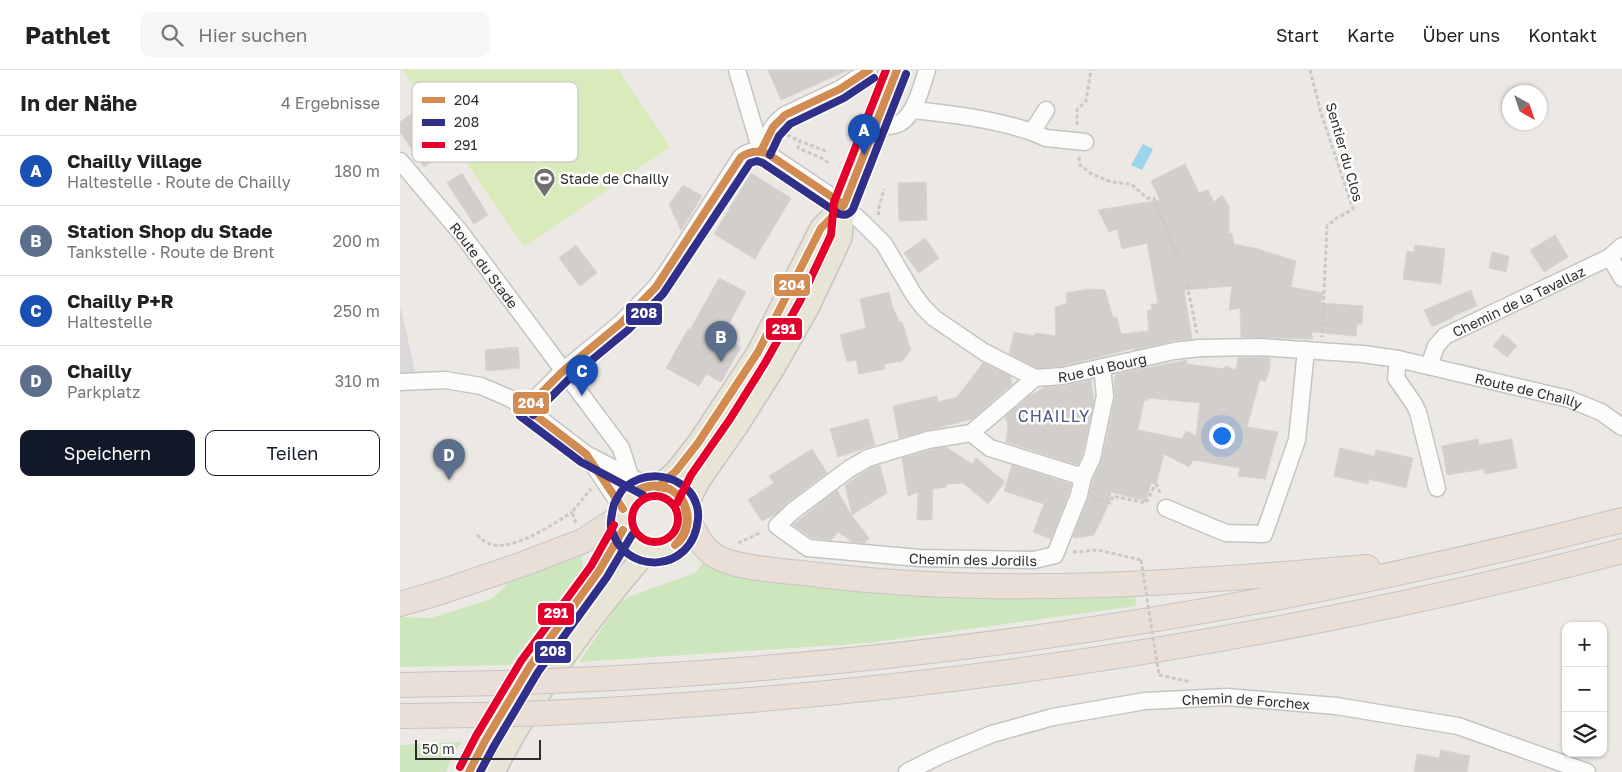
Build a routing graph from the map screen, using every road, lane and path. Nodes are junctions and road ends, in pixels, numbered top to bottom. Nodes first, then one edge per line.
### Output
1 (737, 70) edge
2 (897, 70) edge
3 (927, 70) edge
4 (1310, 70) edge
5 (861, 72) edge
6 (912, 110) junction
7 (1046, 110) dead end
8 (876, 126) junction
9 (1032, 132) junction
10 (786, 135) dead end
11 (800, 141) junction
12 (1085, 142) dead end
13 (761, 151) junction
14 (828, 152) dead end
15 (400, 161) edge
16 (828, 163) dead end
17 (884, 189) dead end
18 (1147, 198) dead end
19 (844, 205) junction
20 (880, 216) dead end
21 (1616, 252) edge
22 (1179, 260) dead end
23 (1622, 278) edge
24 (1186, 285) dead end
25 (1200, 348) junction
26 (1314, 350) junction
27 (1398, 359) junction
28 (1430, 366) junction
29 (1102, 367) junction
30 (563, 371) junction
31 (1035, 378) junction
32 (400, 382) edge
33 (526, 408) junction
34 (1622, 427) edge
35 (971, 433) junction
36 (586, 454) junction
37 (1083, 478) junction
38 (646, 483) junction
39 (1437, 488) dead end
40 (1078, 495) junction
41 (1166, 508) joint
42 (572, 512) dead end
43 (688, 514) junction
44 (622, 518) junction
45 (1622, 520) edge
46 (777, 526) junction
47 (477, 535) dead end
48 (736, 544) dead end
49 (1622, 551) edge
50 (647, 552) junction
51 (1055, 554) junction
52 (1474, 557) junction
53 (400, 604) edge
54 (1199, 683) dead end
55 (400, 685) edge
56 (400, 716) edge
57 (486, 716) junction
58 (400, 727) edge
59 (469, 772) edge
60 (494, 772) edge
61 (907, 772) edge
62 (1587, 772) edge

1 - 13 street
2 - 8 main road
3 - 6 street
4 - 26 path, Sentier du Clos
5 - 13 street
6 - 8 street
6 - 9 street
7 - 9 street
8 - 19 main road
9 - 12 street
10 - 11 path
11 - 14 path
11 - 16 path
13 - 19 street
13 - 30 street
15 - 30 street, Route du Stade
17 - 20 path
18 - 22 path
19 - 31 street
19 - 38 main road
19 - 43 main road
21 - 23 street
21 - 28 street, Chemin de la Tavallaz
24 - 25 path
25 - 26 street, Rue du Bourg
25 - 29 street, Rue du Bourg
26 - 27 street, Rue du Bourg
26 - 41 street
27 - 28 street, Rue du Bourg
27 - 39 street
28 - 34 street, Route de Chailly
29 - 31 street, Rue du Bourg
29 - 37 street, Chemin des Jordils
30 - 33 street
30 - 38 street, Route du Stade
31 - 35 street
32 - 33 street
33 - 36 street
35 - 37 street
35 - 46 street
36 - 38 street
36 - 44 street
37 - 40 street, Chemin des Jordils
38 - 43 main road
38 - 44 main road
40 - 41 path
40 - 51 street, Chemin des Jordils
42 - 47 path
43 - 50 main road
43 - 52 highway
44 - 50 main road
44 - 53 highway
44 - 59 main road
45 - 52 highway
46 - 48 path
46 - 51 street, Chemin des Jordils
49 - 57 highway, bridge
50 - 60 main road
51 - 54 path, bridge
52 - 55 highway, bridge
56 - 57 highway
57 - 58 highway
61 - 62 street, Chemin de Forchex

